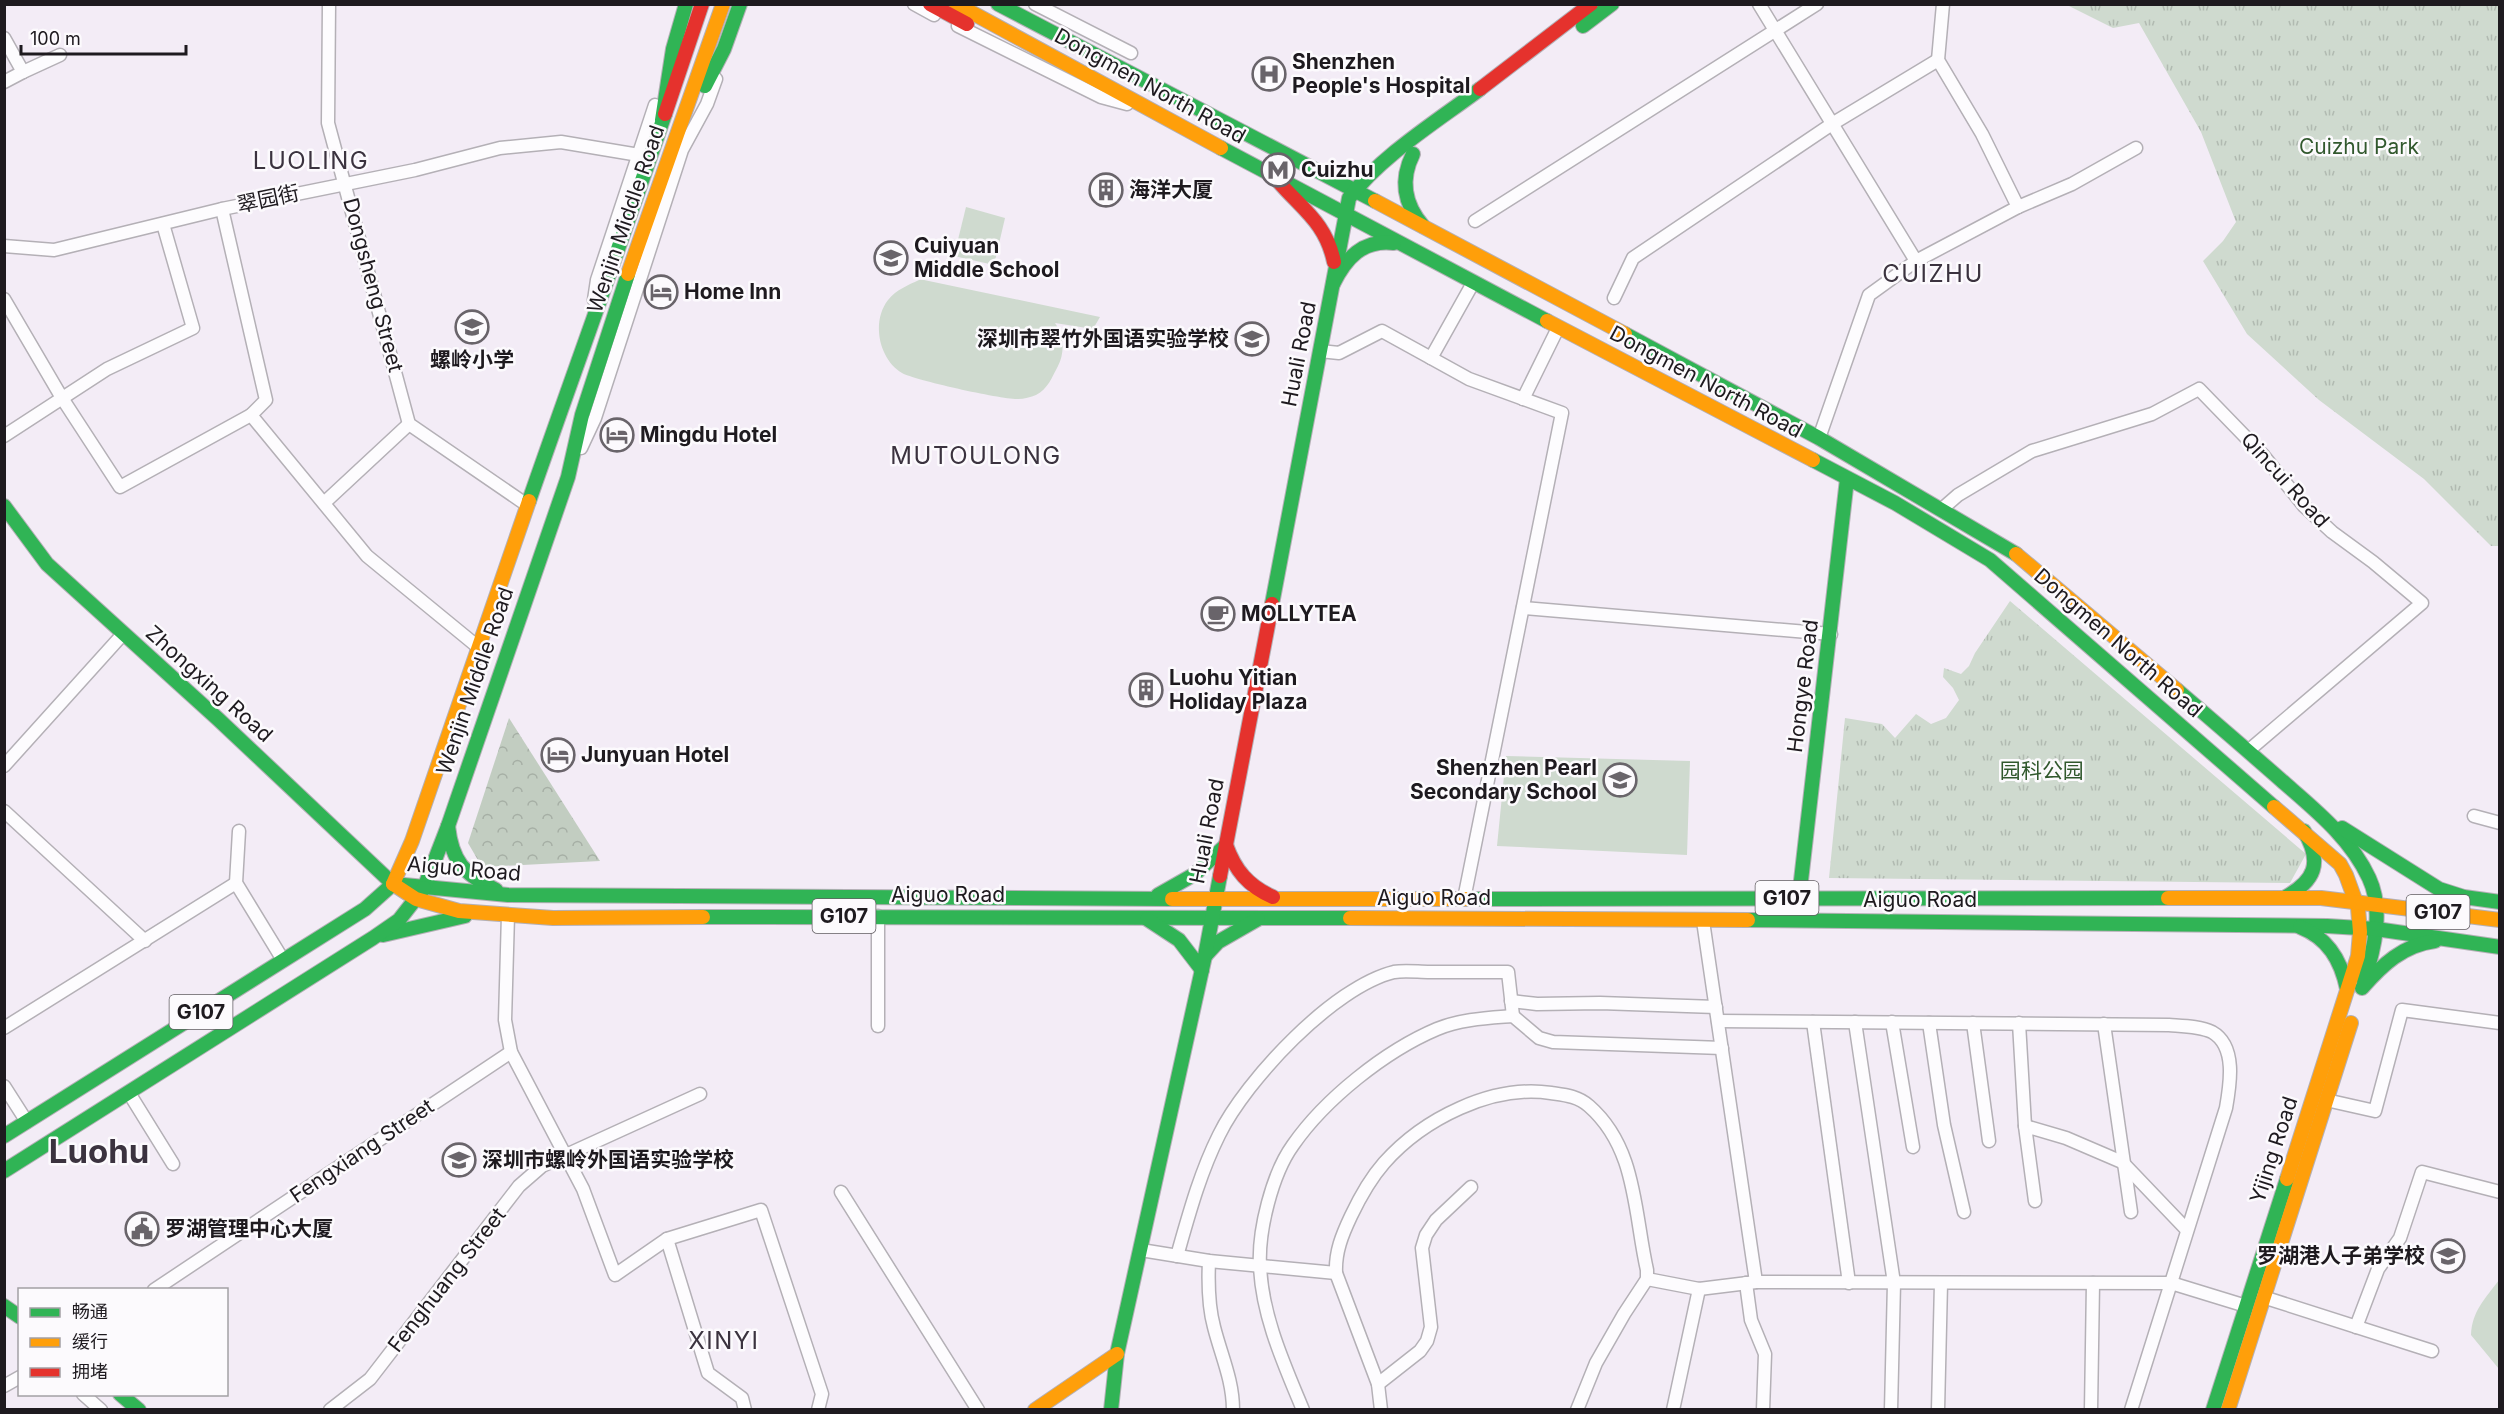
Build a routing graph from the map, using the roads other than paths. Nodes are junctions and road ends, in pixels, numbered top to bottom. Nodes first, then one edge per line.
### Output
1 (329, 4) edge
2 (679, 4) edge
3 (686, 4) edge
4 (702, 4) edge
5 (723, 4) edge
6 (742, 4) edge
7 (914, 4) edge
8 (930, 4) edge
9 (956, 4) edge
10 (998, 4) edge
11 (1035, 4) edge
12 (1591, 4) edge
13 (1612, 4) edge
14 (1759, 4) edge
15 (1817, 4) edge
16 (1943, 4) edge
17 (1776, 32) junction
18 (1013, 35) junction
19 (4, 38) edge
20 (1131, 53) dead end
21 (60, 55) dead end
22 (1938, 60) junction
23 (23, 72) junction
24 (4, 82) edge
25 (1149, 109) junction
26 (662, 120) junction
27 (681, 124) junction
28 (1832, 124) junction
29 (2136, 148) dead end
30 (1413, 154) junction
31 (639, 155) junction
32 (1276, 179) junction
33 (345, 183) junction
34 (1357, 192) junction
35 (2018, 207) junction
36 (222, 209) junction
37 (1346, 216) junction
38 (1475, 221) dead end
39 (163, 224) junction
40 (1425, 228) junction
41 (1398, 244) junction
42 (4, 246) edge
43 (1916, 261) junction
44 (1334, 278) junction
45 (1473, 283) junction
46 (1614, 298) dead end
47 (4, 299) edge
48 (589, 327) junction
49 (1558, 328) junction
50 (1320, 351) junction
51 (1431, 358) junction
52 (62, 398) junction
53 (1524, 399) junction
54 (251, 415) junction
55 (409, 424) junction
56 (4, 436) edge
57 (1819, 438) junction
58 (568, 477) junction
59 (1847, 479) junction
60 (324, 503) junction
61 (527, 505) junction
62 (4, 506) edge
63 (1942, 509) junction
64 (1523, 608) junction
65 (123, 634) junction
66 (1831, 634) junction
67 (477, 647) junction
68 (2248, 750) junction
69 (4, 766) edge
70 (4, 811) edge
71 (2322, 816) junction
72 (2474, 816) dead end
73 (2499, 823) edge
74 (448, 826) junction
75 (239, 831) dead end
76 (2304, 831) junction
77 (1226, 845) junction
78 (236, 883) junction
79 (393, 884) junction
80 (420, 893) junction
81 (508, 896) junction
82 (1151, 898) junction
83 (1216, 898) junction
84 (1276, 898) junction
85 (1464, 898) junction
86 (1799, 898) junction
87 (2284, 898) junction
88 (2357, 902) junction
89 (2499, 902) edge
90 (2376, 904) junction
91 (476, 913) junction
92 (507, 915) junction
93 (878, 916) junction
94 (1143, 918) junction
95 (1213, 918) junction
96 (1260, 918) junction
97 (2499, 920) edge
98 (1703, 921) junction
99 (2293, 925) junction
100 (2360, 928) junction
101 (2376, 929) junction
102 (373, 938) junction
103 (2445, 940) junction
104 (145, 941) junction
105 (2499, 947) edge
106 (1205, 956) junction
107 (284, 960) junction
108 (1202, 970) junction
109 (2362, 988) junction
110 (2347, 989) junction
111 (1511, 1001) junction
112 (1716, 1007) junction
113 (1513, 1016) junction
114 (1718, 1021) junction
115 (1813, 1022) junction
116 (1855, 1022) junction
117 (1892, 1022) junction
118 (1929, 1023) junction
119 (1973, 1023) junction
120 (2019, 1023) junction
121 (2499, 1023) edge
122 (2104, 1024) junction
123 (878, 1026) dead end
124 (4, 1028) edge
125 (1722, 1048) junction
126 (511, 1052) junction
127 (4, 1086) edge
128 (129, 1093) junction
129 (700, 1094) dead end
130 (2326, 1100) junction
131 (27, 1122) junction
132 (2025, 1126) junction
133 (4, 1136) edge
134 (1989, 1141) dead end
135 (1913, 1147) dead end
136 (566, 1155) junction
137 (2122, 1162) junction
138 (173, 1164) dead end
139 (4, 1171) edge
140 (1471, 1187) dead end
141 (841, 1192) dead end
142 (2499, 1192) edge
143 (2035, 1201) dead end
144 (1964, 1212) dead end
145 (2131, 1212) dead end
146 (2187, 1230) junction
147 (667, 1239) junction
148 (1141, 1250) junction
149 (1177, 1256) junction
150 (1209, 1261) junction
151 (1260, 1266) junction
152 (1336, 1273) junction
153 (1647, 1279) junction
154 (1849, 1282) junction
155 (1751, 1283) junction
156 (1894, 1283) junction
157 (1941, 1283) junction
158 (2093, 1283) junction
159 (2170, 1283) junction
160 (157, 1288) edge
161 (1699, 1289) junction
162 (2263, 1297) junction
163 (4, 1306) edge
164 (2246, 1306) junction
165 (18, 1316) edge
166 (2356, 1327) junction
167 (2432, 1351) dead end
168 (1117, 1354) junction
169 (18, 1378) edge
170 (1378, 1384) junction
171 (4, 1386) edge
172 (84, 1396) edge
173 (121, 1396) edge
174 (101, 1410) edge
175 (139, 1410) edge
176 (330, 1410) edge
177 (745, 1410) edge
178 (818, 1410) edge
179 (978, 1410) edge
180 (1035, 1410) edge
181 (1111, 1410) edge
182 (1233, 1410) edge
183 (1303, 1410) edge
184 (1381, 1410) edge
185 (1577, 1410) edge
186 (1673, 1410) edge
187 (1763, 1410) edge
188 (1891, 1410) edge
189 (1938, 1410) edge
190 (2091, 1410) edge
191 (2131, 1410) edge
192 (2213, 1410) edge
193 (2228, 1410) edge

1 - 33 street, Dongsheng Street
2 - 31 street
3 - 26 main road
4 - 26 main road, Wenjin Middle Road
5 - 27 main road, Wenjin Middle Road
6 - 27 main road
6 - 58 street
7 - 25 street
8 - 18 main road
9 - 18 main road, Dongmen North Road
10 - 34 main road, Dongmen North Road
11 - 20 street
12 - 34 main road
13 - 30 main road
14 - 17 street
15 - 17 street
16 - 22 street
17 - 28 street
17 - 38 street
18 - 25 main road, Dongmen North Road
19 - 23 street
21 - 23 street
22 - 28 street
22 - 35 street
23 - 24 street
25 - 32 main road, Dongmen North Road
26 - 48 main road, Wenjin Middle Road
27 - 58 main road, Wenjin Middle Road
28 - 43 street
28 - 46 street
29 - 35 street
30 - 34 main road
30 - 40 main road
31 - 33 street, 翠园街
31 - 48 street
32 - 37 main road, Dongmen North Road
32 - 44 main road
33 - 36 street, 翠园街
33 - 55 street, Dongsheng Street
34 - 37 main road, Huali Road
34 - 40 main road, Dongmen North Road
35 - 43 street
36 - 39 street, 翠园街
36 - 54 street
37 - 41 main road, Dongmen North Road
37 - 44 main road, Huali Road
39 - 42 street, 翠园街
39 - 52 street
40 - 57 main road, Dongmen North Road
41 - 44 main road
41 - 45 main road, Dongmen North Road
43 - 57 street
44 - 50 main road, Huali Road
45 - 49 main road, Dongmen North Road
45 - 51 street
47 - 52 street
48 - 61 main road, Wenjin Middle Road
49 - 53 street
49 - 59 main road, Dongmen North Road
50 - 51 street
50 - 77 main road, Huali Road
51 - 53 street
52 - 54 street
52 - 56 street
53 - 64 street
54 - 60 street
55 - 60 street
55 - 61 street
57 - 63 main road, Dongmen North Road
58 - 74 main road, Wenjin Middle Road
59 - 66 main road, Hongye Road
59 - 76 main road, Dongmen North Road
60 - 67 street
61 - 67 main road, Wenjin Middle Road
62 - 65 main road, Zhongxing Road
63 - 68 main road, Dongmen North Road
63 - 68 street, Qincui Road
64 - 66 street
64 - 85 street
65 - 69 street
65 - 79 main road, Zhongxing Road
66 - 86 main road, Hongye Road
67 - 79 main road, Wenjin Middle Road
68 - 71 main road, Dongmen North Road
70 - 104 street
71 - 89 main road
71 - 90 main road, Dongmen North Road
72 - 73 street
74 - 80 main road, Wenjin Middle Road
74 - 81 main road
75 - 78 street
76 - 87 main road
76 - 88 main road, Dongmen North Road
77 - 82 main road
77 - 83 main road, Huali Road
77 - 84 main road
78 - 104 street
78 - 107 street
79 - 80 main road, Aiguo Road / G107
79 - 107 main road, Wenjin Middle Road / G107
80 - 81 main road, Aiguo Road / G107
80 - 91 main road, Aiguo Road / G107
80 - 102 main road, Wenjin Middle Road / G107
81 - 82 main road, Aiguo Road / G107
82 - 83 main road, Aiguo Road / G107
83 - 84 main road, Aiguo Road / G107
83 - 95 main road, Huali Road
84 - 85 main road, Aiguo Road / G107
85 - 86 main road, Aiguo Road / G107
86 - 87 main road, Aiguo Road / G107
87 - 88 main road, Aiguo Road / G107
88 - 90 main road, Aiguo Road / G107
88 - 100 main road, Yijing Road
90 - 97 main road, Aiguo Road / G107
90 - 101 main road, Yijing Road
91 - 92 main road, Aiguo Road / G107
91 - 102 main road
92 - 93 main road, Aiguo Road / G107
92 - 126 street
93 - 94 main road, Aiguo Road / G107
93 - 123 street
94 - 95 main road, Aiguo Road / G107
94 - 108 main road
95 - 96 main road, Aiguo Road / G107
95 - 106 main road, Huali Road
96 - 98 main road, Aiguo Road / G107
96 - 106 main road
98 - 99 main road, Aiguo Road / G107
98 - 112 street
99 - 100 main road, Aiguo Road / G107
99 - 110 main road
100 - 101 main road, Aiguo Road / G107
100 - 110 main road, Yijing Road
101 - 103 main road, Aiguo Road / G107
101 - 109 main road, Yijing Road
102 - 128 main road, Wenjin Middle Road / G107
103 - 105 main road, Aiguo Road / G107
103 - 109 main road
104 - 124 street
106 - 108 main road, Huali Road
107 - 131 main road, Wenjin Middle Road / G107
108 - 148 main road, Huali Road
109 - 130 main road, Yijing Road
110 - 164 main road, Yijing Road
111 - 112 street
111 - 113 street
111 - 149 street
112 - 114 street
113 - 125 street
113 - 151 street
114 - 115 street
114 - 125 street
115 - 116 street
115 - 154 street
116 - 117 street
116 - 156 street
117 - 118 street
117 - 135 street
118 - 119 street
118 - 144 street
119 - 120 street
119 - 134 street
120 - 122 street
120 - 132 street
121 - 130 street
122 - 137 street
122 - 146 street
125 - 155 street
126 - 136 street
126 - 160 street, Fengxiang Street
127 - 131 street
128 - 138 street
128 - 139 main road, Wenjin Middle Road / G107
129 - 136 street, Fenghuang Street
130 - 162 main road, Yijing Road
131 - 133 main road, Wenjin Middle Road / G107
132 - 137 street
132 - 143 street
136 - 147 street
136 - 176 street, Fenghuang Street
137 - 145 street
137 - 146 street
140 - 170 street
141 - 179 street
142 - 166 street
146 - 159 street
147 - 177 street
147 - 178 street
148 - 149 street
148 - 168 main road, Huali Road
149 - 150 street
150 - 151 street
150 - 182 street
151 - 152 street
151 - 183 street
152 - 153 street
152 - 170 street
153 - 161 street
153 - 185 street
154 - 155 street
154 - 156 street
155 - 161 street
155 - 187 street
156 - 157 street
156 - 188 street
157 - 158 street
157 - 189 street
158 - 159 street
158 - 190 street
159 - 164 street
159 - 191 street
161 - 186 street
162 - 166 street
162 - 193 main road, Yijing Road
163 - 165 main road
164 - 192 main road, Yijing Road
166 - 167 street
168 - 180 main road
168 - 181 main road, Huali Road
169 - 171 street
170 - 184 street
172 - 174 street
173 - 175 main road

